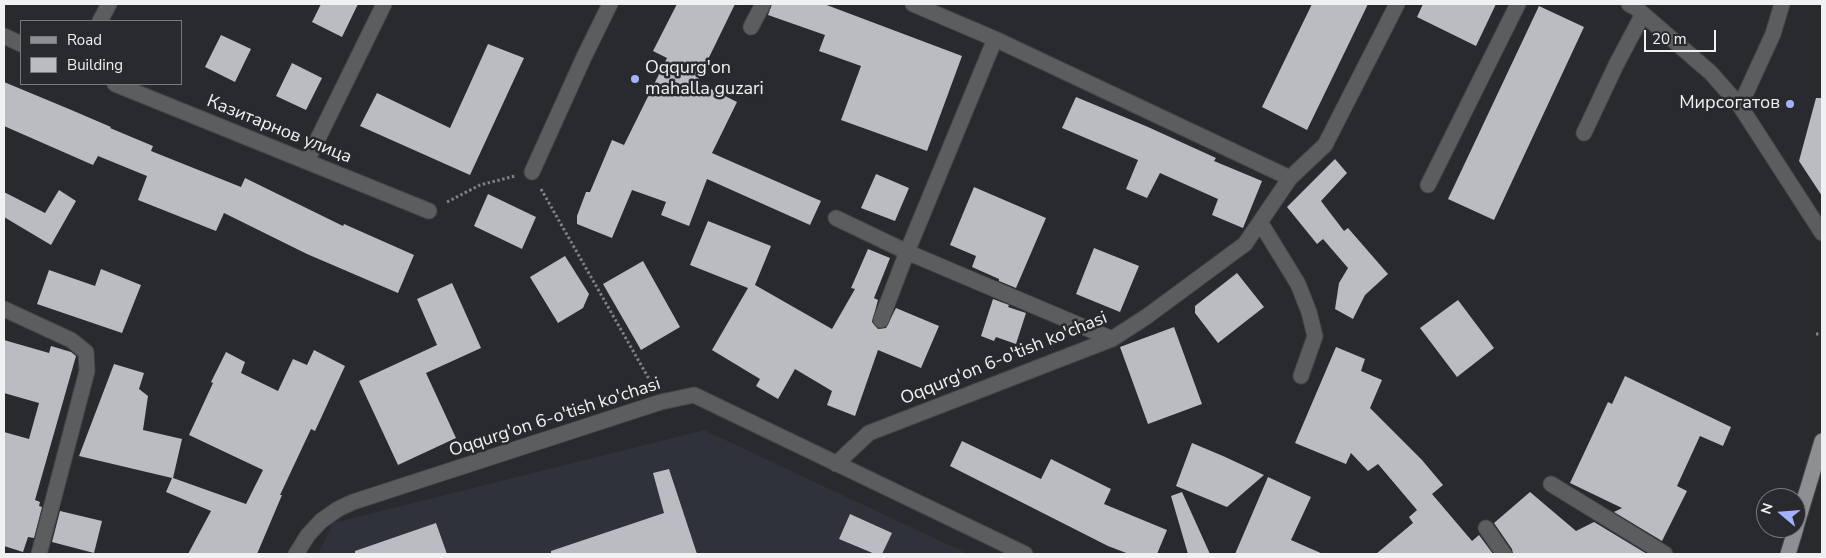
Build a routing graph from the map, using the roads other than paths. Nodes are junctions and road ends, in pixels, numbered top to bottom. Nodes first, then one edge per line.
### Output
1 (109, 4) edge
2 (384, 4) edge
3 (610, 4) edge
4 (763, 4) edge
5 (913, 4) edge
6 (1397, 4) edge
7 (1518, 4) edge
8 (1629, 4) edge
9 (1782, 4) edge
10 (1643, 14) junction
11 (101, 20) edge
12 (751, 27) dead end
13 (4, 36) edge
14 (996, 39) junction
15 (20, 44) edge
16 (117, 85) edge
17 (1740, 106) junction
18 (1584, 133) dead end
19 (307, 161) junction
20 (532, 172) road end
21 (1290, 178) junction
22 (1428, 185) dead end
23 (429, 211) road end
24 (836, 218) dead end
25 (1260, 222) junction
26 (1822, 233) edge
27 (907, 252) junction
28 (4, 309) edge
29 (881, 320) dead end
30 (1112, 339) junction
31 (1301, 376) dead end
32 (1822, 441) edge
33 (836, 464) junction
34 (1551, 484) dead end
35 (1806, 495) edge
36 (1486, 528) dead end
37 (1793, 538) edge
38 (39, 554) edge
39 (296, 554) edge
40 (1025, 554) edge
41 (1504, 554) edge
42 (1665, 554) edge
43 (1788, 554) edge

1 - 11 street
2 - 19 street
3 - 20 street
4 - 12 street
5 - 14 street
6 - 21 street, Oqqurg'on 6-o'tish ko'chasi
7 - 22 street
8 - 10 street
9 - 17 street
10 - 17 street
10 - 18 street
13 - 15 street
14 - 21 street
14 - 27 street
16 - 19 street, Казитарнов улица
17 - 26 street
19 - 23 street, Казитарнов улица
21 - 25 street, Oqqurg'on 6-o'tish ko'chasi
24 - 27 street
25 - 30 street, Oqqurg'on 6-o'tish ko'chasi
25 - 31 street
27 - 29 street
27 - 30 street
28 - 38 street
30 - 33 street, Oqqurg'on 6-o'tish ko'chasi
32 - 35 main road
33 - 39 street, Oqqurg'on 6-o'tish ko'chasi
33 - 40 street, Oqqurg'on 6-o'tish ko'chasi
34 - 42 street
36 - 41 street
37 - 43 main road

